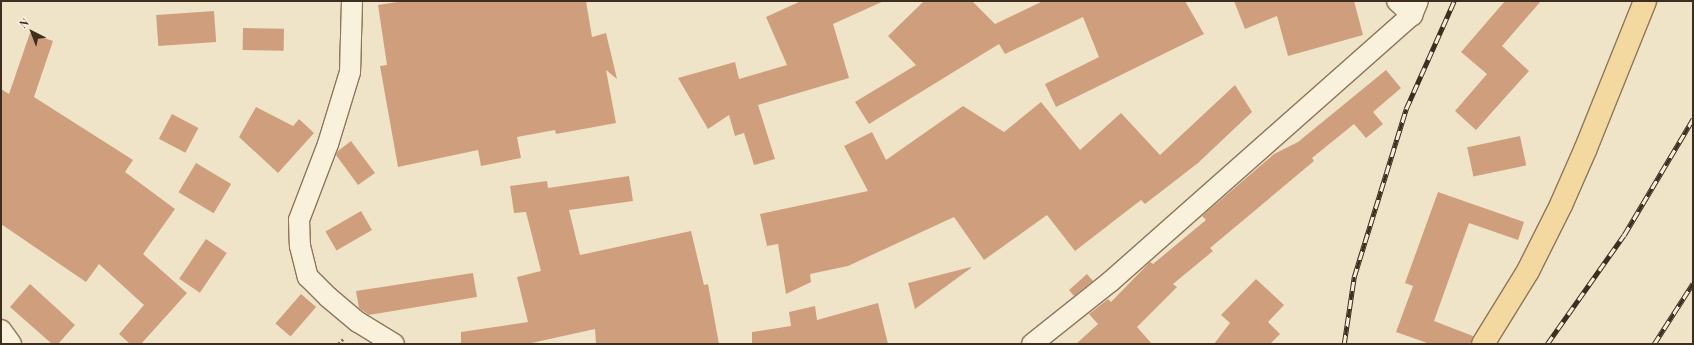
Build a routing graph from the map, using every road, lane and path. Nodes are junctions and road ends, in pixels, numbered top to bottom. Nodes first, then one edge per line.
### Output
1 (352, 1) edge
2 (1397, 1) edge
3 (1645, 1) edge
4 (1415, 8) edge
5 (1, 330) edge
6 (11, 344) edge
7 (394, 344) edge
8 (1032, 344) edge
9 (1483, 344) edge

1 - 7 street
2 - 4 street
3 - 9 main road
4 - 8 street
5 - 6 street

